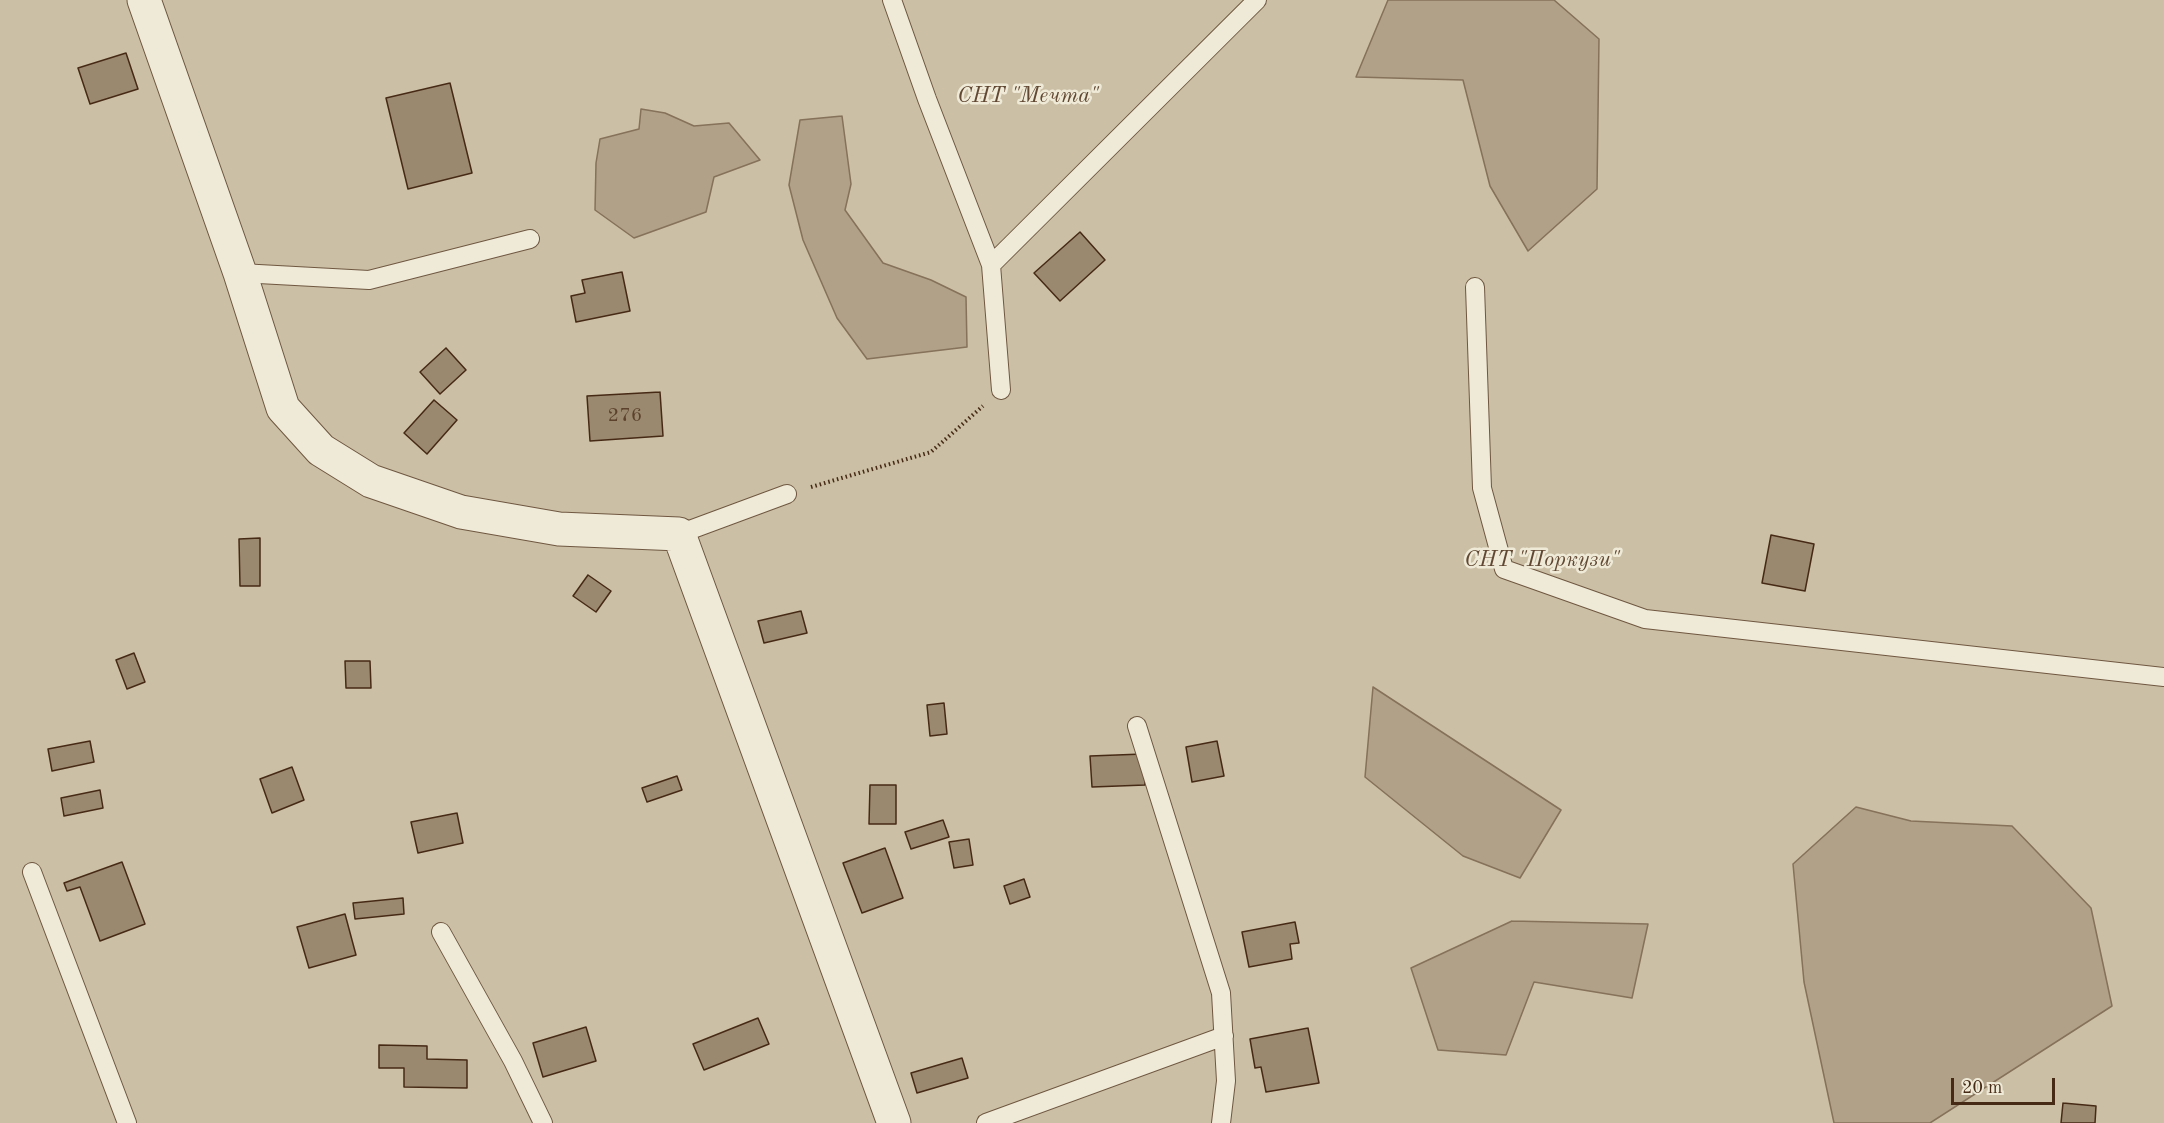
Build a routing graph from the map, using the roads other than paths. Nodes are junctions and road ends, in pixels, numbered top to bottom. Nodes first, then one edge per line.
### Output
1 (144, 0) edge
2 (892, 0) edge
3 (1257, 0) edge
4 (530, 239) dead end
5 (991, 265) junction
6 (240, 273) junction
7 (1475, 287) dead end
8 (1001, 390) road end
9 (787, 494) road end
10 (679, 534) junction
11 (2164, 677) edge
12 (1137, 726) dead end
13 (32, 873) dead end
14 (441, 932) dead end
15 (1224, 1036) junction
16 (127, 1123) edge
17 (543, 1123) edge
18 (894, 1123) edge
19 (986, 1123) edge
20 (1221, 1123) edge

1 - 6 street
2 - 5 lane
3 - 5 lane
4 - 6 lane
5 - 8 lane
6 - 10 street
7 - 11 lane
9 - 10 lane
10 - 18 street
12 - 15 lane
13 - 16 lane
14 - 17 lane
15 - 19 lane
15 - 20 lane

